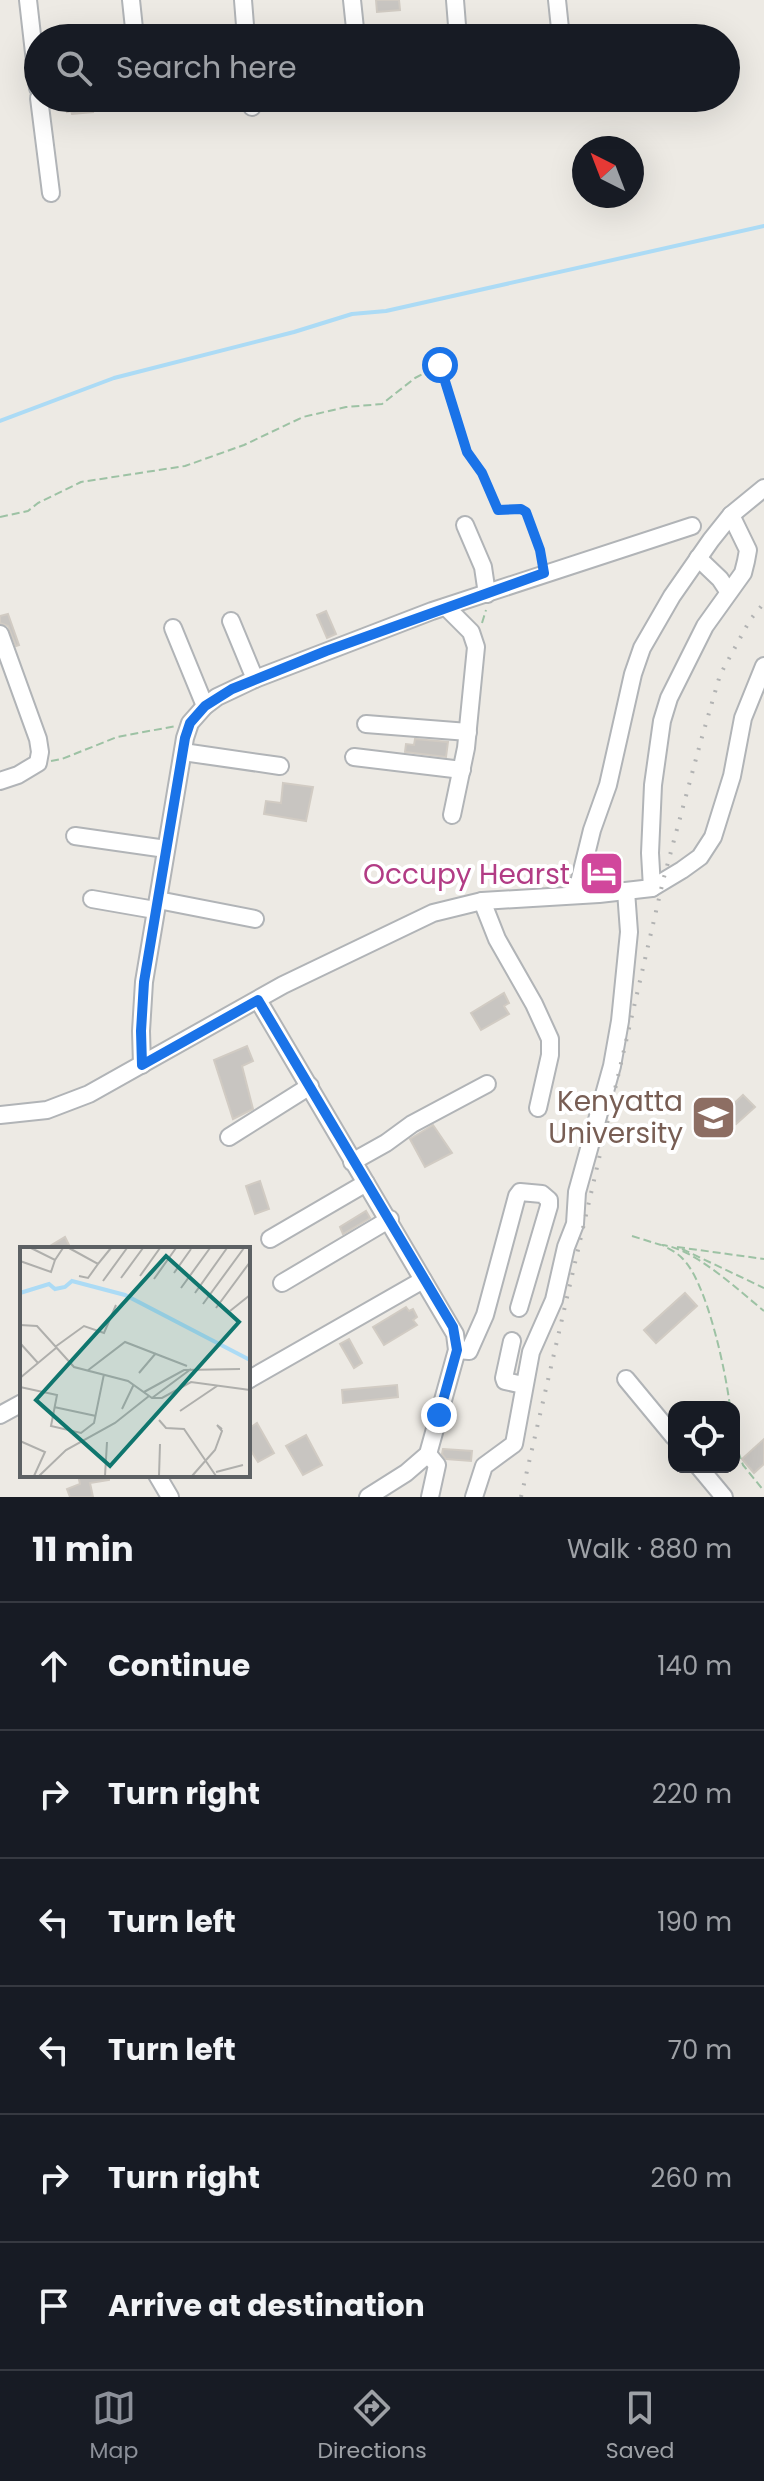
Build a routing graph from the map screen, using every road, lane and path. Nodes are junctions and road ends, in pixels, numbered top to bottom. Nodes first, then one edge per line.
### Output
1 (28, 0) edge
2 (131, 0) edge
3 (243, 0) edge
4 (352, 0) edge
5 (455, 0) edge
6 (557, 0) edge
7 (31, 24) edge
8 (134, 24) edge
9 (245, 24) edge
10 (355, 24) edge
11 (457, 24) edge
12 (560, 24) edge
13 (41, 112) edge
14 (51, 193) dead end
15 (764, 488) edge
16 (731, 515) junction
17 (0, 517) edge
18 (465, 525) dead end
19 (692, 526) dead end
20 (698, 558) junction
21 (544, 573) junction
22 (728, 591) junction
23 (487, 594) junction
24 (446, 607) junction
25 (231, 621) dead end
26 (173, 628) dead end
27 (0, 634) edge
28 (476, 639) junction
29 (764, 666) edge
30 (255, 679) junction
31 (205, 706) junction
32 (190, 723) junction
33 (366, 724) dead end
34 (468, 732) junction
35 (183, 752) junction
36 (354, 757) dead end
37 (38, 763) junction
38 (280, 766) dead end
39 (462, 770) junction
40 (0, 781) edge
41 (452, 815) dead end
42 (75, 836) dead end
43 (166, 849) junction
44 (652, 888) junction
45 (626, 891) junction
46 (576, 895) junction
47 (92, 899) dead end
48 (482, 901) junction
49 (156, 905) junction
50 (255, 919) dead end
51 (258, 1000) junction
52 (142, 1065) junction
53 (487, 1084) dead end
54 (310, 1086) junction
55 (538, 1108) dead end
56 (0, 1115) edge
57 (229, 1137) dead end
58 (352, 1162) junction
59 (366, 1183) junction
60 (390, 1219) junction
61 (632, 1236) dead end
62 (270, 1239) dead end
63 (662, 1245) junction
64 (675, 1246) junction
65 (764, 1259) edge
66 (423, 1280) junction
67 (282, 1283) dead end
68 (764, 1288) edge
69 (519, 1308) dead end
70 (764, 1311) edge
71 (512, 1341) dead end
72 (457, 1350) junction
73 (250, 1379) edge
74 (626, 1379) dead end
75 (523, 1385) junction
76 (729, 1401) edge
77 (20, 1404) edge
78 (0, 1415) edge
79 (668, 1430) edge
80 (428, 1454) junction
81 (740, 1457) edge
82 (704, 1473) edge
83 (158, 1477) edge
84 (764, 1491) edge
85 (170, 1497) edge
86 (368, 1497) edge
87 (430, 1497) edge
88 (474, 1497) edge
89 (724, 1497) edge

1 - 7 street
2 - 8 street
3 - 9 street
4 - 10 street
5 - 11 street
6 - 12 street
13 - 14 street
15 - 16 street
16 - 20 street
16 - 22 street
17 - 21 path
18 - 23 street
19 - 21 street
20 - 22 street
20 - 46 street
21 - 23 street
22 - 44 street
23 - 24 street
23 - 28 path
24 - 28 street
24 - 30 street
25 - 30 street
26 - 31 street
27 - 37 street
28 - 34 street
29 - 44 street
30 - 31 street
31 - 32 street
32 - 35 street
32 - 37 path
33 - 34 street
34 - 39 street
35 - 38 street
35 - 43 street
36 - 39 street
37 - 40 street
39 - 41 street
42 - 43 street
43 - 49 street
44 - 45 street
45 - 46 street
45 - 75 street
46 - 48 street
47 - 49 street
48 - 51 street
48 - 55 street
49 - 50 street
49 - 52 street
51 - 52 street
51 - 54 street
52 - 56 street
53 - 58 street
54 - 57 street
54 - 58 street
58 - 59 street
59 - 60 street
59 - 62 street
60 - 66 street
60 - 67 street
61 - 63 path
63 - 64 path
63 - 76 path
64 - 65 path
64 - 68 path
64 - 70 path
66 - 72 street
66 - 73 street
69 - 72 street
71 - 75 street
72 - 80 street
74 - 79 street
75 - 88 street
77 - 78 street
80 - 86 street
80 - 87 street
81 - 84 path
82 - 89 street
83 - 85 street

